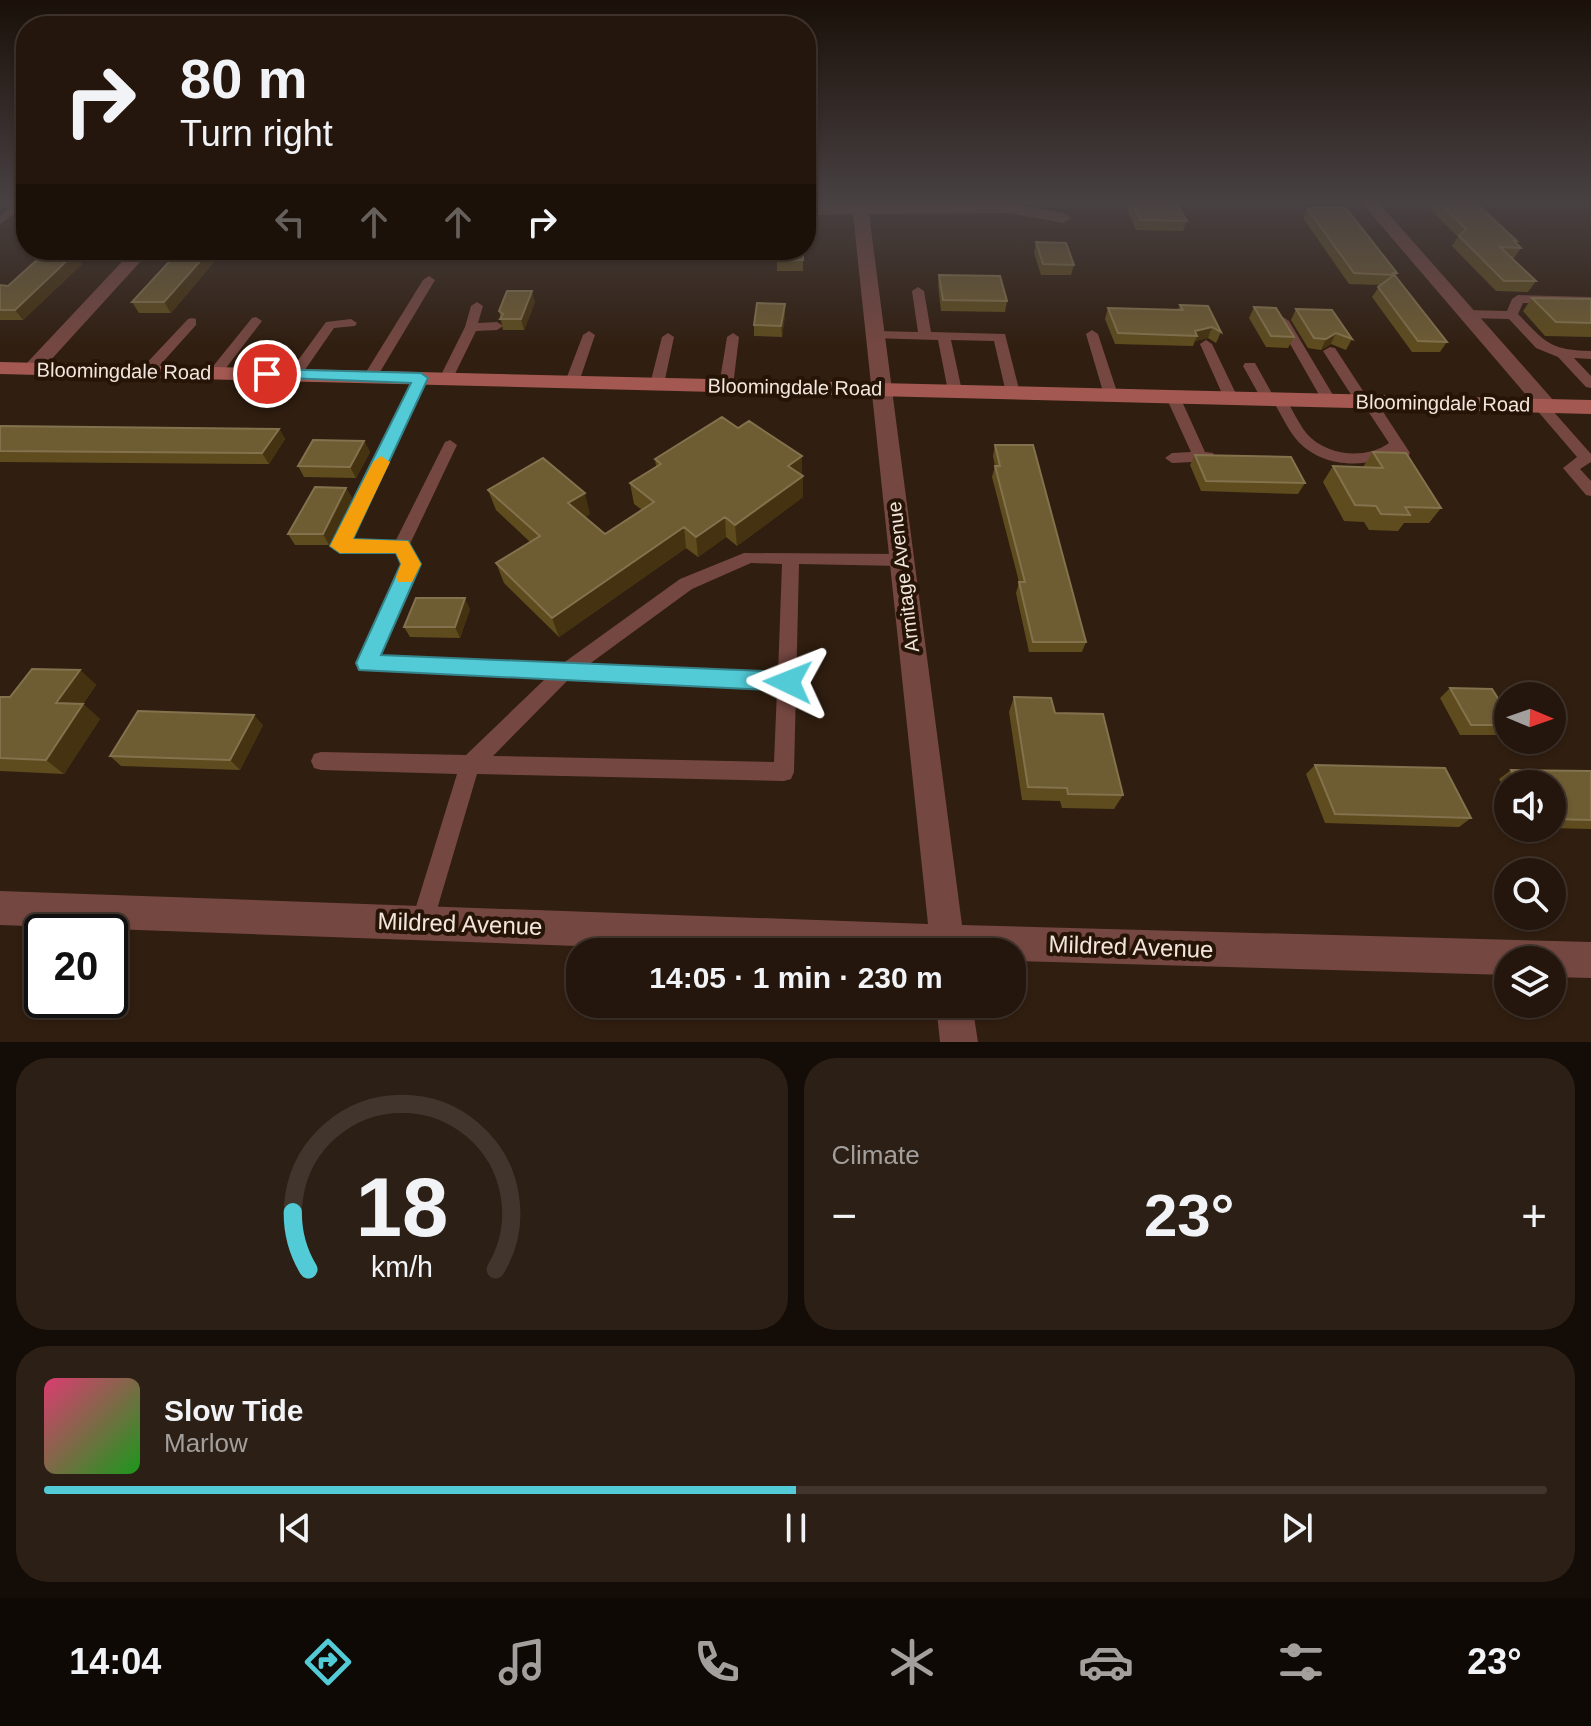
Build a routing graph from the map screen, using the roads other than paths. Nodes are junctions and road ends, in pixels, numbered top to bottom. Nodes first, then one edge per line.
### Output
1 (866, 251) edge
2 (1412, 251) edge
3 (133, 260) edge
4 (429, 280) dead end
5 (918, 291) dead end
6 (1591, 301) edge
7 (477, 306) dead end
8 (1467, 314) junction
9 (1512, 315) junction
10 (1280, 317) edge
11 (256, 321) dead end
12 (192, 322) dead end
13 (351, 323) dead end
14 (497, 326) edge
15 (471, 327) junction
16 (1092, 334) dead end
17 (589, 335) dead end
18 (877, 335) junction
19 (925, 336) junction
20 (944, 336) junction
21 (668, 337) dead end
22 (733, 337) dead end
23 (1206, 344) edge
24 (1330, 351) edge
25 (1563, 354) junction
26 (1591, 355) edge
27 (1250, 366) dead end
28 (0, 368) edge
29 (32, 369) junction
30 (147, 371) junction
31 (215, 373) junction
32 (295, 374) junction
33 (370, 377) junction
34 (421, 378) junction
35 (446, 379) junction
36 (572, 382) junction
37 (657, 384) junction
38 (1591, 384) edge
39 (726, 386) junction
40 (883, 390) junction
41 (955, 391) junction
42 (1013, 393) junction
43 (1111, 395) junction
44 (1173, 397) junction
45 (1231, 398) junction
46 (1273, 399) junction
47 (1329, 400) junction
48 (1365, 401) junction
49 (1544, 406) junction
50 (1591, 407) edge
51 (1397, 444) junction
52 (450, 445) dead end
53 (1222, 456) edge
54 (1200, 457) junction
55 (1172, 458) dead end
56 (1413, 470) edge
57 (1591, 491) edge
58 (401, 546) junction
59 (791, 558) junction
60 (901, 560) junction
61 (562, 674) junction
62 (788, 682) junction
63 (321, 761) dead end
64 (470, 765) junction
65 (0, 908) edge
66 (422, 923) junction
67 (750, 938) edge
68 (946, 938) edge
69 (1026, 949) edge
70 (1591, 960) edge
71 (956, 1018) edge
72 (959, 1042) edge

1 - 18 street, Armitage Avenue
2 - 8 street
3 - 29 street
4 - 33 lane
5 - 19 lane
6 - 9 lane
7 - 15 lane
8 - 9 lane
8 - 49 street
9 - 25 lane
10 - 47 lane
11 - 31 lane
12 - 30 lane
13 - 32 lane
14 - 15 lane
15 - 35 lane
16 - 43 lane
17 - 36 lane
18 - 19 lane
18 - 40 street, Armitage Avenue
19 - 20 lane
20 - 41 lane
20 - 42 lane
21 - 37 lane
22 - 39 lane
23 - 45 lane
24 - 48 lane
25 - 26 lane
25 - 38 lane
27 - 46 lane
28 - 29 main road, Bloomingdale Road
29 - 30 main road, Bloomingdale Road
30 - 31 main road, Bloomingdale Road
31 - 32 main road, Bloomingdale Road
32 - 33 main road, Bloomingdale Road
33 - 34 main road, Bloomingdale Road
34 - 35 main road, Bloomingdale Road
34 - 58 lane
35 - 36 main road, Bloomingdale Road
36 - 37 main road, Bloomingdale Road
37 - 39 main road, Bloomingdale Road
39 - 40 main road, Bloomingdale Road
40 - 41 main road, Bloomingdale Road
40 - 60 street, Armitage Avenue
41 - 42 main road, Bloomingdale Road
42 - 43 main road, Bloomingdale Road
43 - 44 main road, Bloomingdale Road
44 - 45 main road, Bloomingdale Road
44 - 54 lane
45 - 46 main road, Bloomingdale Road
46 - 47 main road, Bloomingdale Road
46 - 51 lane
47 - 48 main road, Bloomingdale Road
48 - 49 main road, Bloomingdale Road
48 - 51 lane
49 - 50 main road, Bloomingdale Road
49 - 57 lane
51 - 56 lane
52 - 58 lane
53 - 54 lane
54 - 55 lane
58 - 61 lane
59 - 60 lane
59 - 61 lane
59 - 62 lane
60 - 68 street, Armitage Avenue
61 - 62 lane
61 - 64 lane
62 - 64 lane
63 - 64 lane
64 - 66 lane
65 - 66 street, Mildred Avenue
66 - 67 street, Mildred Avenue
69 - 70 street, Mildred Avenue
71 - 72 street

